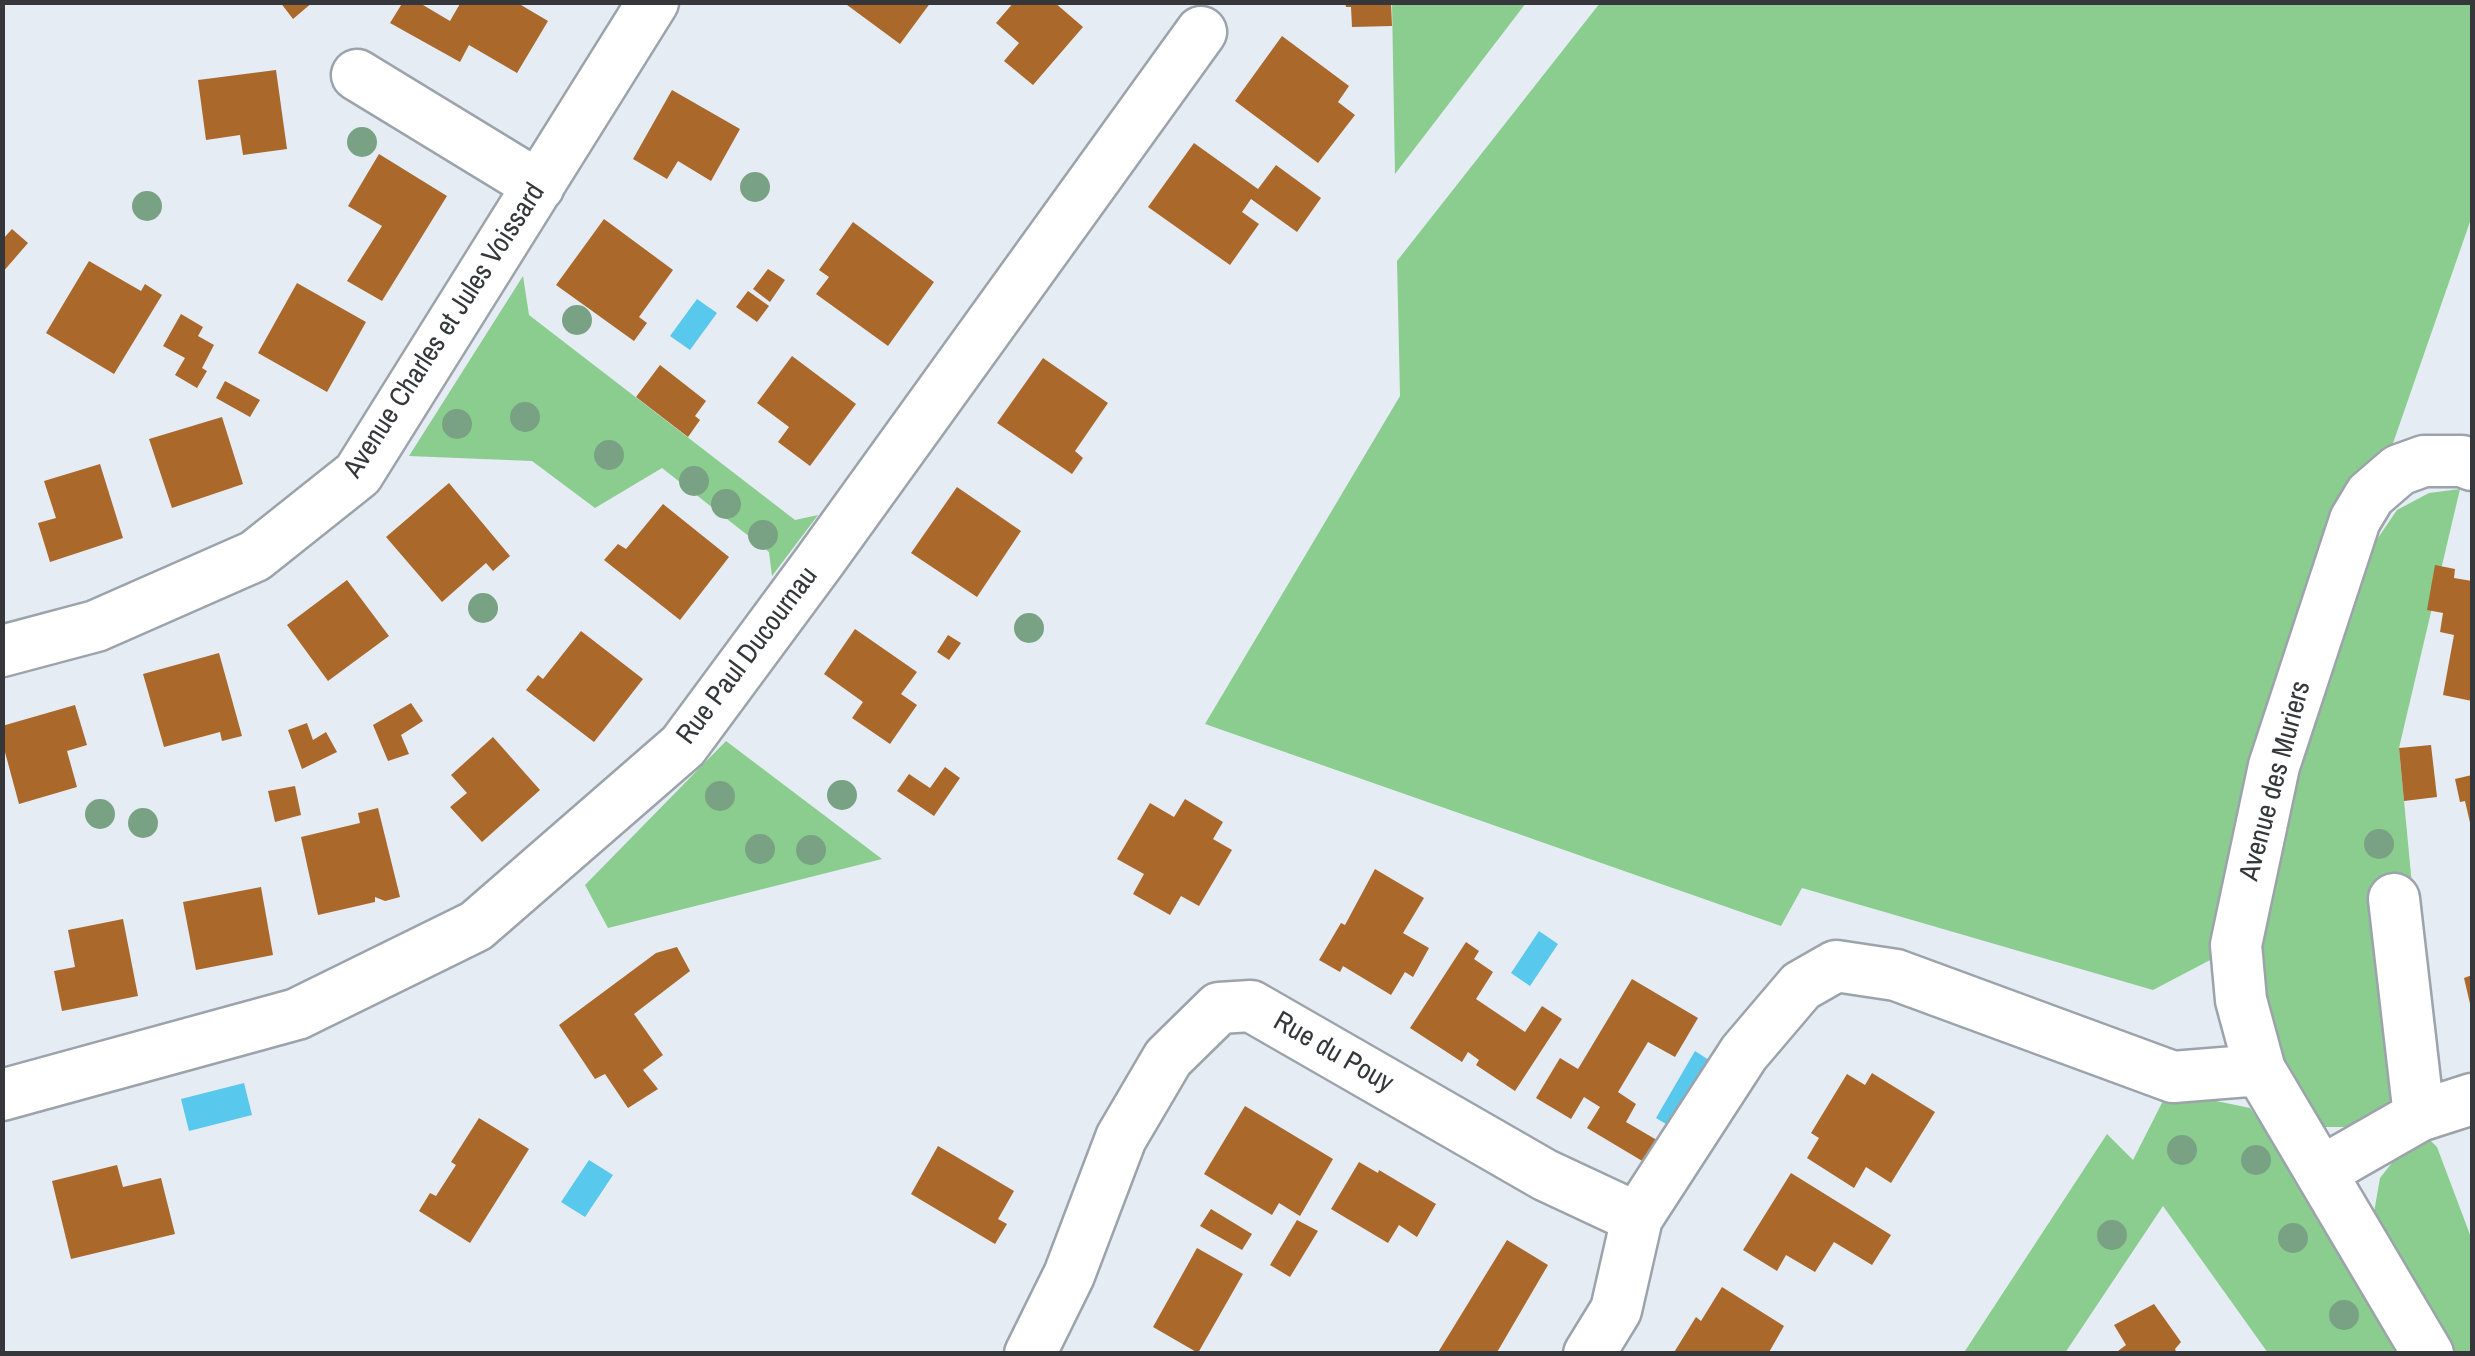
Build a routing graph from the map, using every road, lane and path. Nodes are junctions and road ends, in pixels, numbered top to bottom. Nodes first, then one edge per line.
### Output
1 (654, 2) edge
2 (1200, 32) dead end
3 (357, 74) dead end
4 (540, 186) junction
5 (2472, 465) edge
6 (2, 651) edge
7 (2394, 899) dead end
8 (2260, 1070) junction
9 (2, 1096) edge
10 (2472, 1099) edge
11 (2419, 1116) junction
12 (2320, 1172) junction
13 (1637, 1218) junction
14 (1030, 1354) edge
15 (1589, 1354) edge
16 (2428, 1354) edge

1 - 4 street, Avenue Charles et Jules Voissard
2 - 9 street, Rue Paul Ducournau
3 - 4 street
4 - 6 street, Avenue Charles et Jules Voissard
5 - 8 street, Avenue des Muriers
7 - 11 street
8 - 12 street, Avenue des Muriers
8 - 13 street
10 - 11 street
11 - 12 street
12 - 16 street, Avenue des Muriers
13 - 14 street, Rue du Pouy
13 - 15 street

